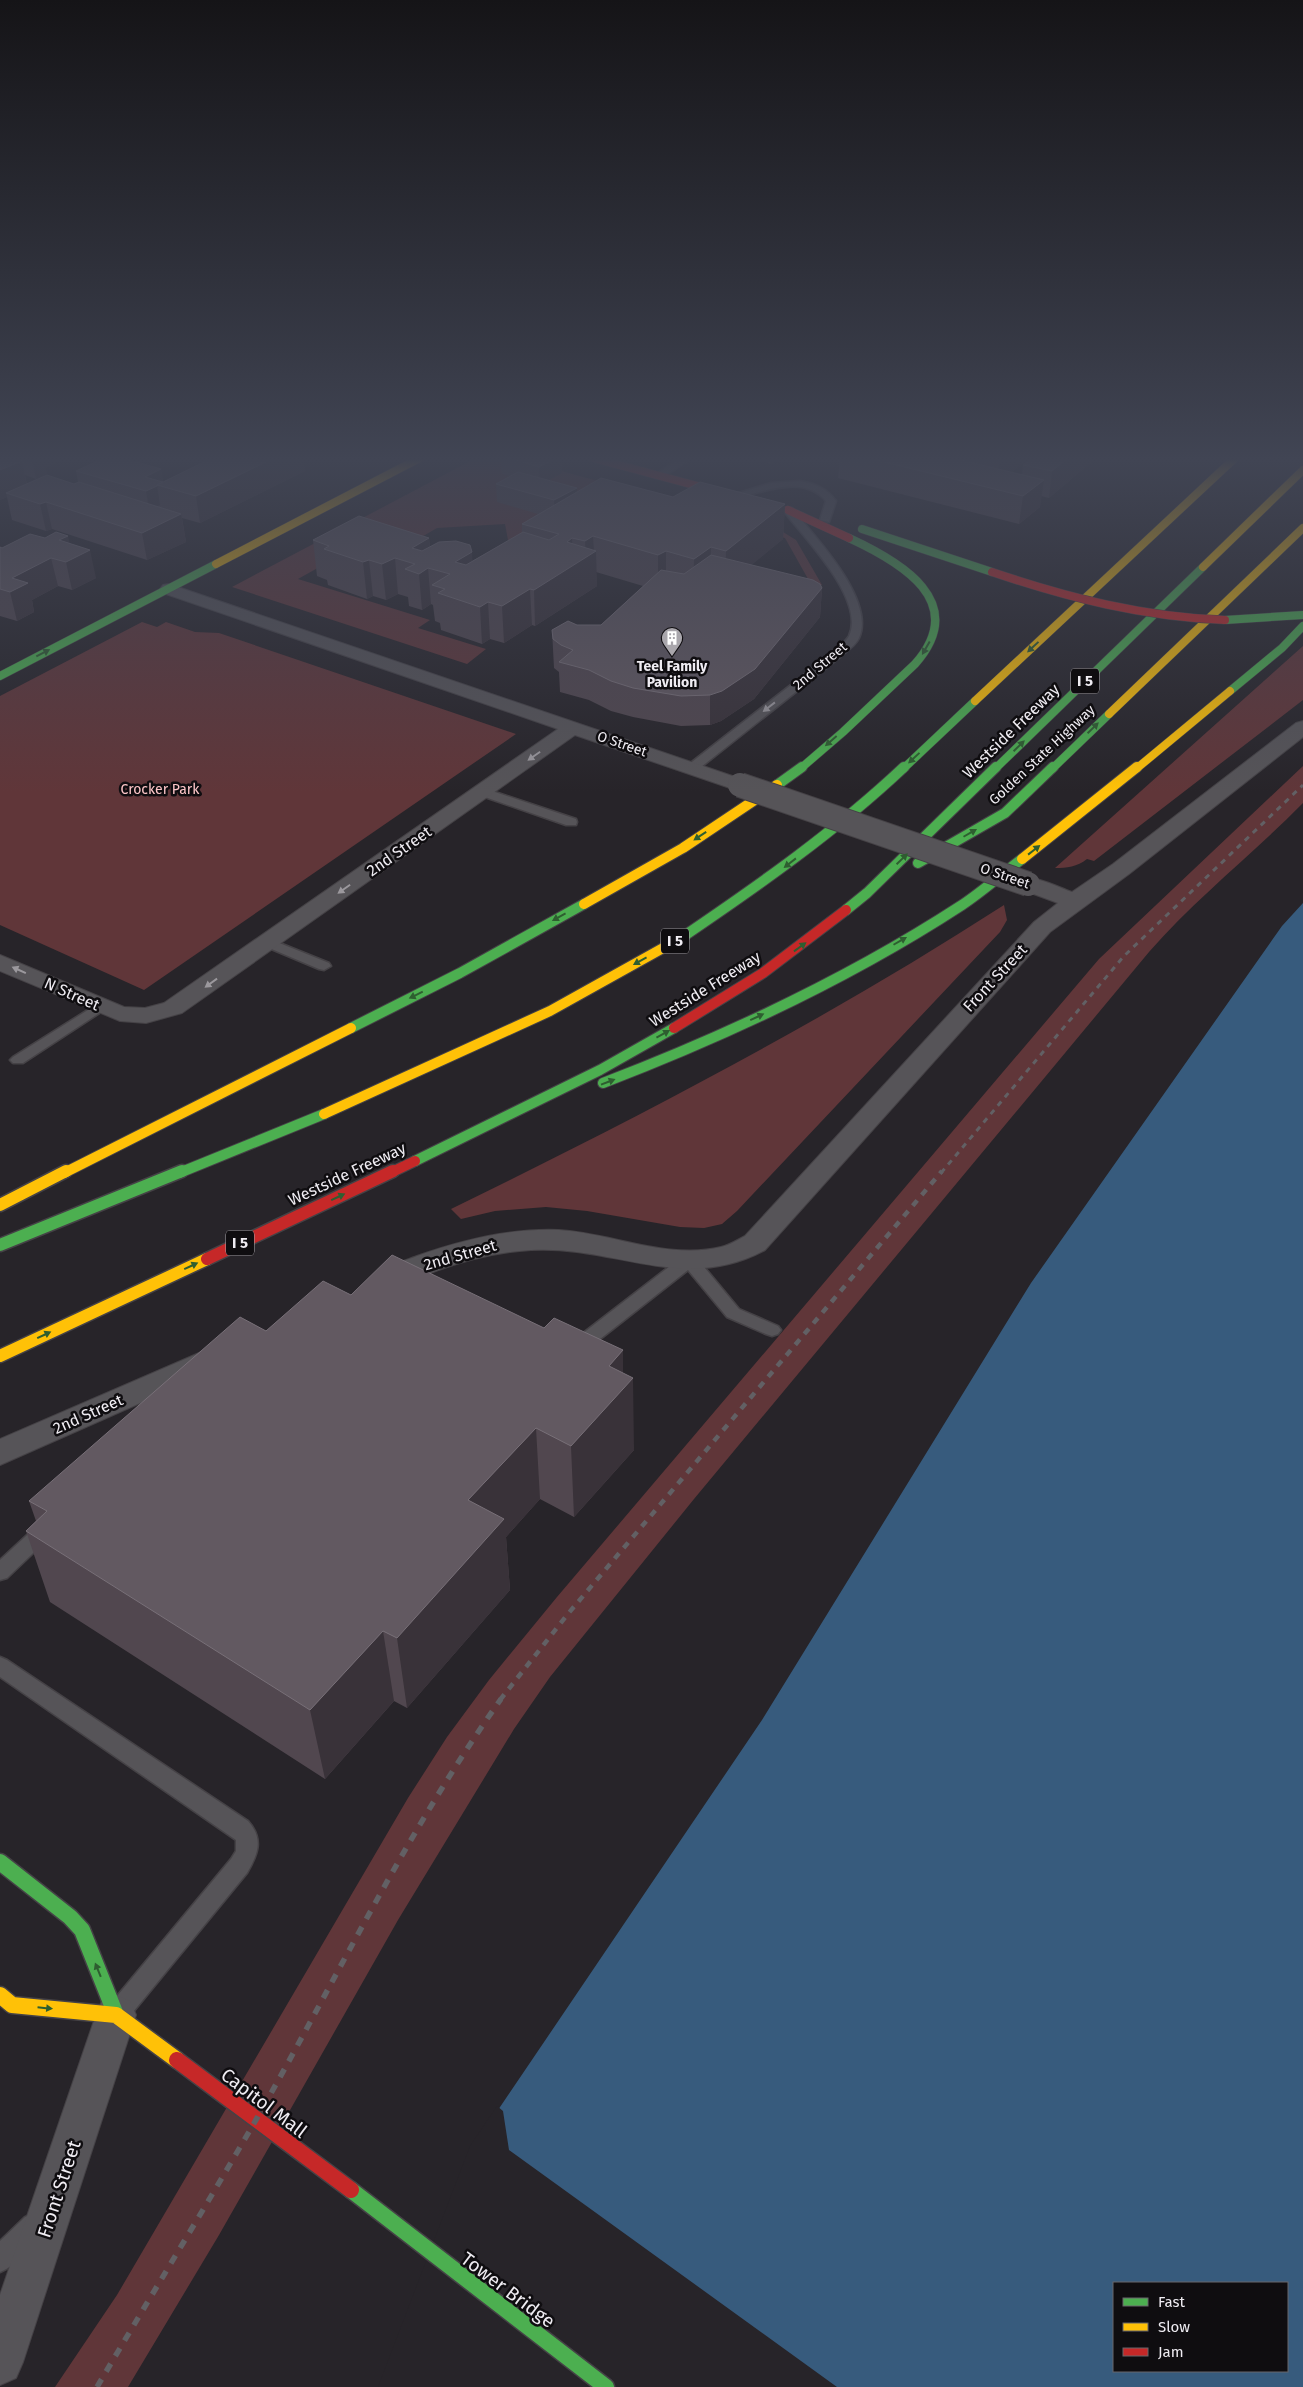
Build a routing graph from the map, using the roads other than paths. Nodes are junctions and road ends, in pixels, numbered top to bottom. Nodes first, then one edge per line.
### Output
1 (207, 569) edge
2 (832, 569) edge
3 (904, 569) edge
4 (984, 569) edge
5 (1116, 569) edge
6 (1201, 569) edge
7 (1260, 569) edge
8 (169, 589) junction
9 (1303, 615) edge
10 (1303, 626) edge
11 (0, 676) edge
12 (574, 727) junction
13 (1303, 727) edge
14 (692, 768) junction
15 (483, 792) junction
16 (571, 822) dead end
17 (867, 893) junction
18 (1075, 901) junction
19 (268, 942) junction
20 (0, 962) edge
21 (324, 966) dead end
22 (99, 1007) junction
23 (146, 1016) joint
24 (18, 1060) dead end
25 (480, 1130) junction
26 (0, 1204) edge
27 (0, 1245) edge
28 (718, 1258) joint
29 (689, 1260) junction
30 (358, 1293) edge
31 (772, 1330) dead end
32 (234, 1349) edge
33 (0, 1356) edge
34 (559, 1361) edge
35 (0, 1453) edge
36 (62, 1516) edge
37 (0, 1572) edge
38 (0, 1666) edge
39 (0, 1862) edge
40 (0, 1995) edge
41 (116, 2015) junction
42 (52, 2209) junction
43 (388, 2221) joint
44 (0, 2259) edge
45 (0, 2362) edge
46 (606, 2387) edge

1 - 8 main road
2 -> 14 lane, 2nd Street
3 -> 26 main road
4 - 9 main road, bridge
5 -> 27 main road, I 5
17 -> 6 main road, Westside Freeway / I 5
17 -> 7 main road, Golden State Highway
11 -> 8 main road
8 - 12 street, O Street
25 -> 10 main road
12 - 14 street, O Street
12 -> 15 street, 2nd Street
13 - 18 street, Front Street
14 - 18 street, O Street, bridge
15 - 16 lane
15 -> 19 street, 2nd Street
25 -> 17 main road, Westside Freeway / I 5
18 - 28 street, Front Street
19 - 21 lane
19 -> 23 street, 2nd Street
22 -> 20 street, N Street
22 - 23 street, N Street
22 - 24 lane
33 -> 25 main road, Westside Freeway / I 5
28 - 29 street, 2nd Street
29 - 30 street, 2nd Street
29 - 31 lane
29 - 34 lane
32 - 35 street, 2nd Street
36 - 37 lane
38 - 41 lane
41 -> 39 main road
40 -> 41 main road
41 - 42 street, Front Street
41 - 43 main road, Capitol Mall
42 - 44 lane
42 - 45 street, Front Street
43 - 46 main road, Tower Bridge

